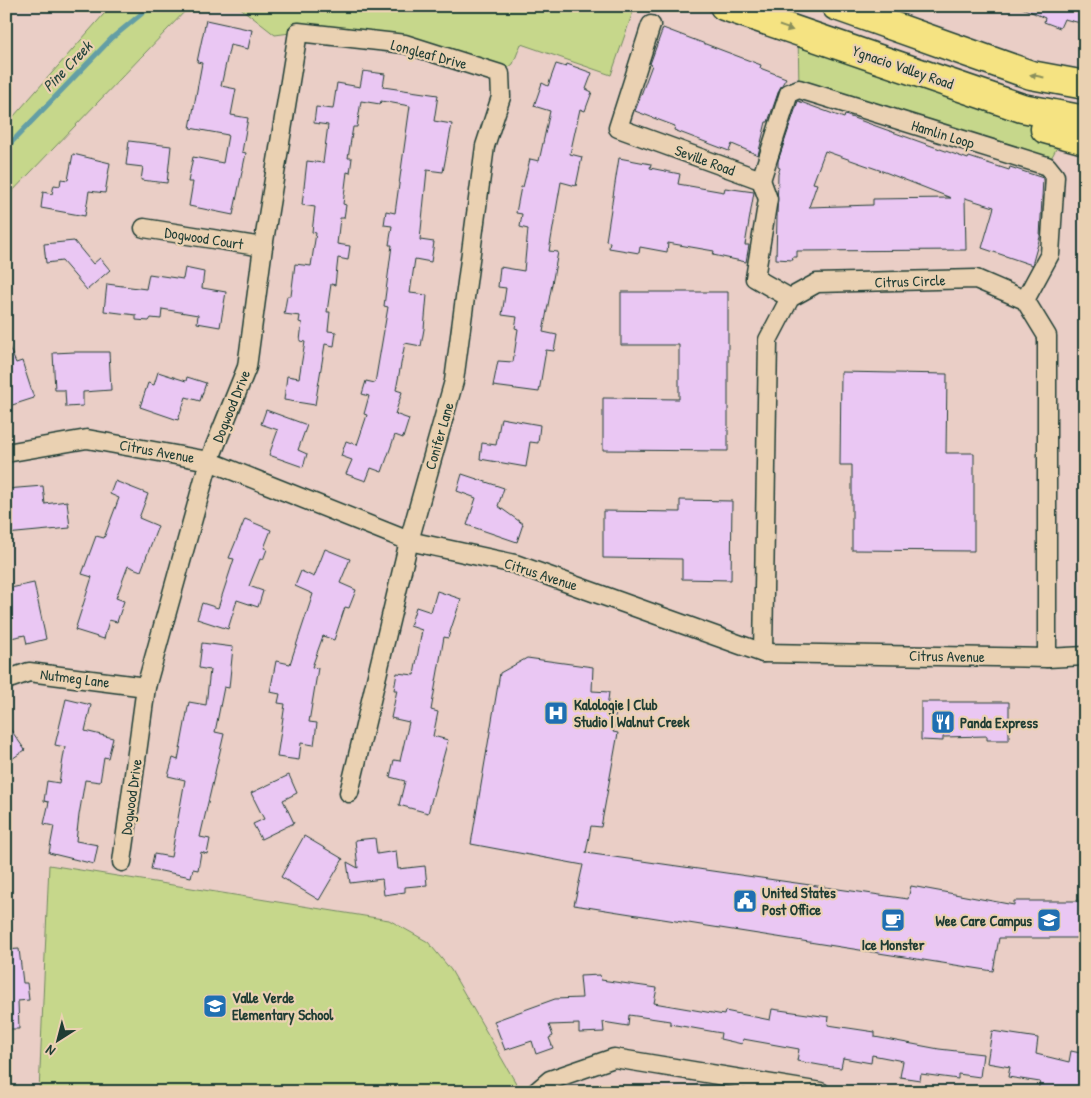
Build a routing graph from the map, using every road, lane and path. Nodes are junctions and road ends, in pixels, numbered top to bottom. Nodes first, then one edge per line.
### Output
1 (724, 6) edge
2 (836, 6) edge
3 (652, 25) dead end
4 (298, 32) joint
5 (500, 74) joint
6 (1085, 85) edge
7 (979, 93) junction
8 (1085, 120) edge
9 (1085, 140) edge
10 (761, 180) junction
11 (144, 228) dead end
12 (263, 247) junction
13 (790, 298) junction
14 (1025, 300) junction
15 (6, 453) edge
16 (209, 461) junction
17 (409, 541) junction
18 (763, 653) junction
19 (1085, 656) edge
20 (1047, 658) junction
21 (6, 680) edge
22 (146, 686) junction
23 (349, 793) dead end
24 (122, 862) dead end
25 (536, 1092) edge
26 (820, 1092) edge

1 -> 7 highway, Ygnacio Valley Road
6 -> 2 highway
3 - 10 street, Seville Road
4 - 5 street, Longleaf Drive
4 - 12 street, Dogwood Drive
5 - 17 street, Conifer Lane
7 - 8 highway, Ygnacio Valley Road
7 - 9 highway
10 - 13 street
10 - 14 street, Hamlin Loop
11 - 12 street, Dogwood Court
12 - 16 street, Dogwood Drive
13 - 14 street, Citrus Circle
13 - 18 street
14 - 20 street
15 - 16 street, Citrus Avenue
16 - 17 street, Citrus Avenue
16 - 22 street, Dogwood Drive
17 - 18 street, Citrus Avenue
17 - 23 street, Conifer Lane
18 - 20 street, Citrus Avenue
19 - 20 street, Citrus Avenue
21 - 22 street, Nutmeg Lane
22 - 24 street, Dogwood Drive
25 - 26 street

